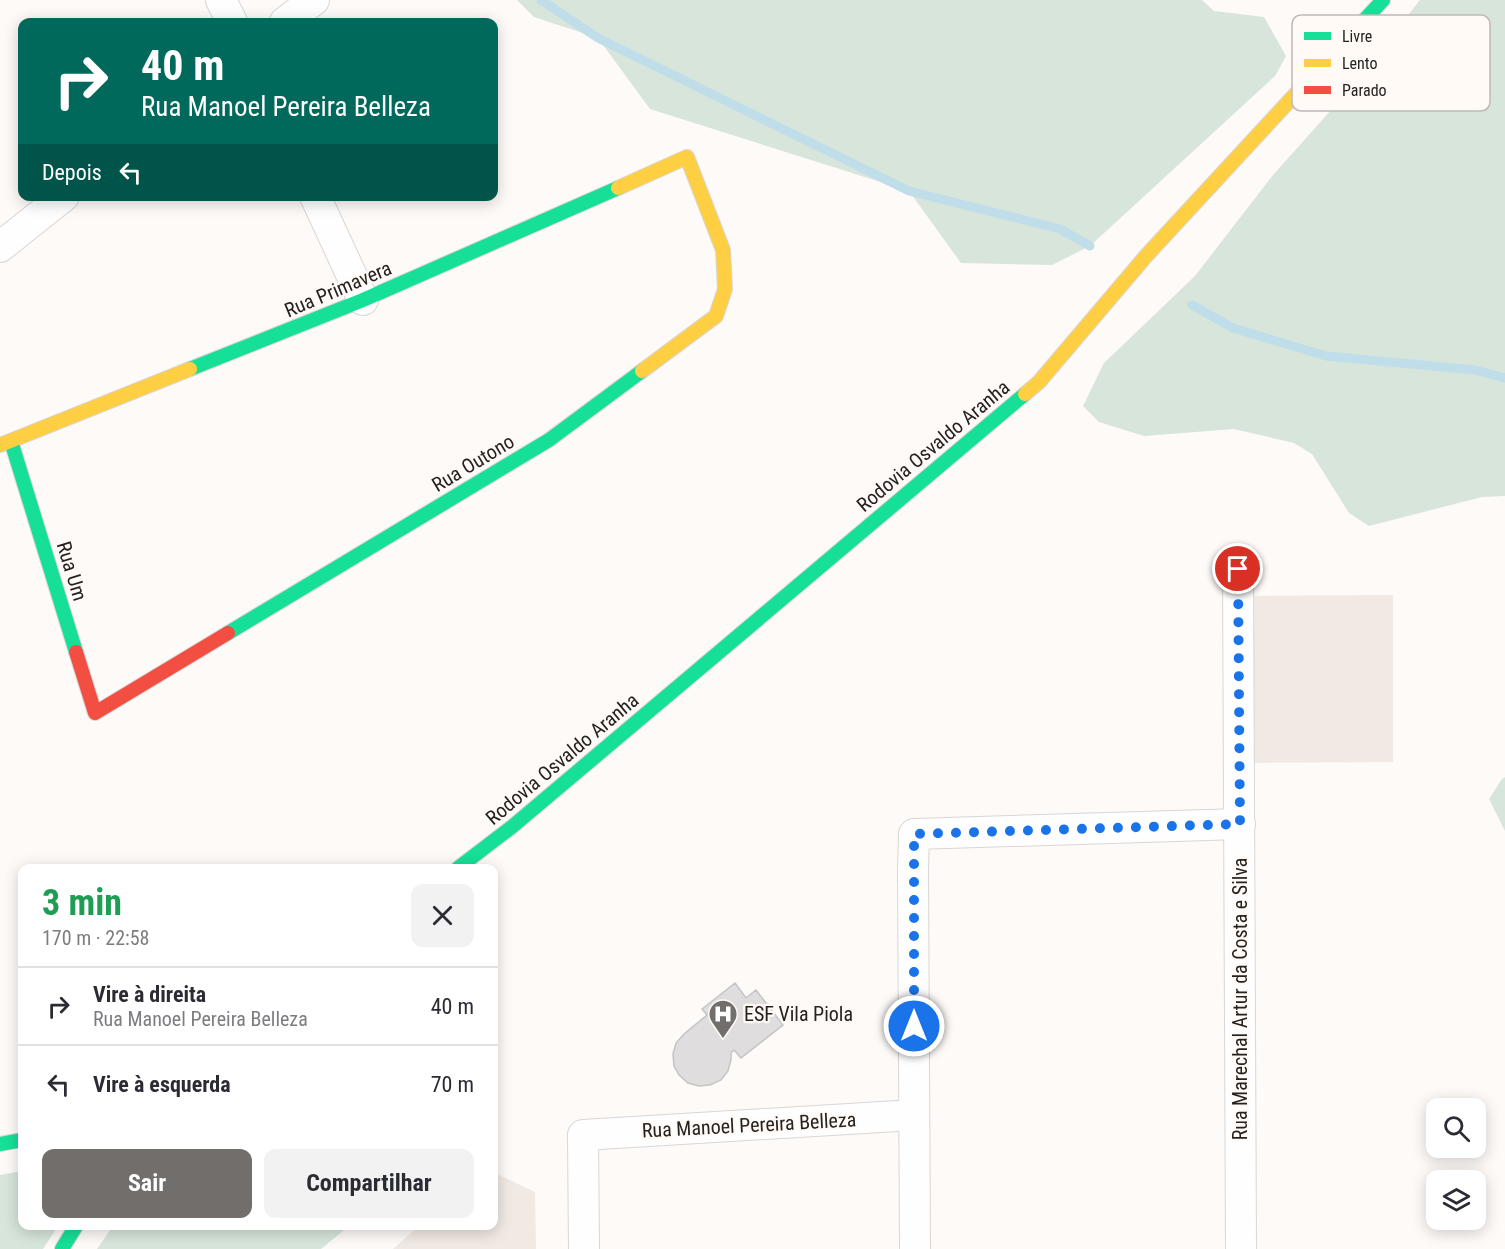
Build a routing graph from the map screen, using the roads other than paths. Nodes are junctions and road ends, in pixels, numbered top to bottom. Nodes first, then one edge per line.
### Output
1 (221, 0) edge
2 (314, 0) edge
3 (1383, 0) edge
4 (1369, 15) edge
5 (230, 18) edge
6 (290, 18) edge
7 (1292, 98) edge
8 (687, 157) joint
9 (58, 201) edge
10 (317, 201) edge
11 (0, 247) edge
12 (363, 300) junction
13 (5, 443) edge
14 (1238, 569) dead end
15 (95, 713) joint
16 (1240, 824) junction
17 (463, 864) edge
18 (914, 1115) junction
19 (18, 1141) edge
20 (0, 1144) edge
21 (74, 1230) edge
22 (62, 1249) edge
23 (584, 1249) edge
24 (915, 1249) edge
25 (1241, 1249) edge

1 - 5 street
2 - 6 street
3 - 4 main road, Rodovia Osvaldo Aranha
7 - 17 main road, Rodovia Osvaldo Aranha
8 - 12 main road, Rua Primavera
8 - 15 main road, Rua Outono
9 - 11 street
10 - 12 street
12 - 13 main road, Rua Primavera
13 - 15 main road, Rua Um
14 - 16 street, Rua Marechal Artur da Costa e Silva
16 - 18 street
16 - 25 street, Rua Marechal Artur da Costa e Silva
18 - 23 street, Rua Manoel Pereira Belleza
18 - 24 street
19 - 20 main road
21 - 22 main road

